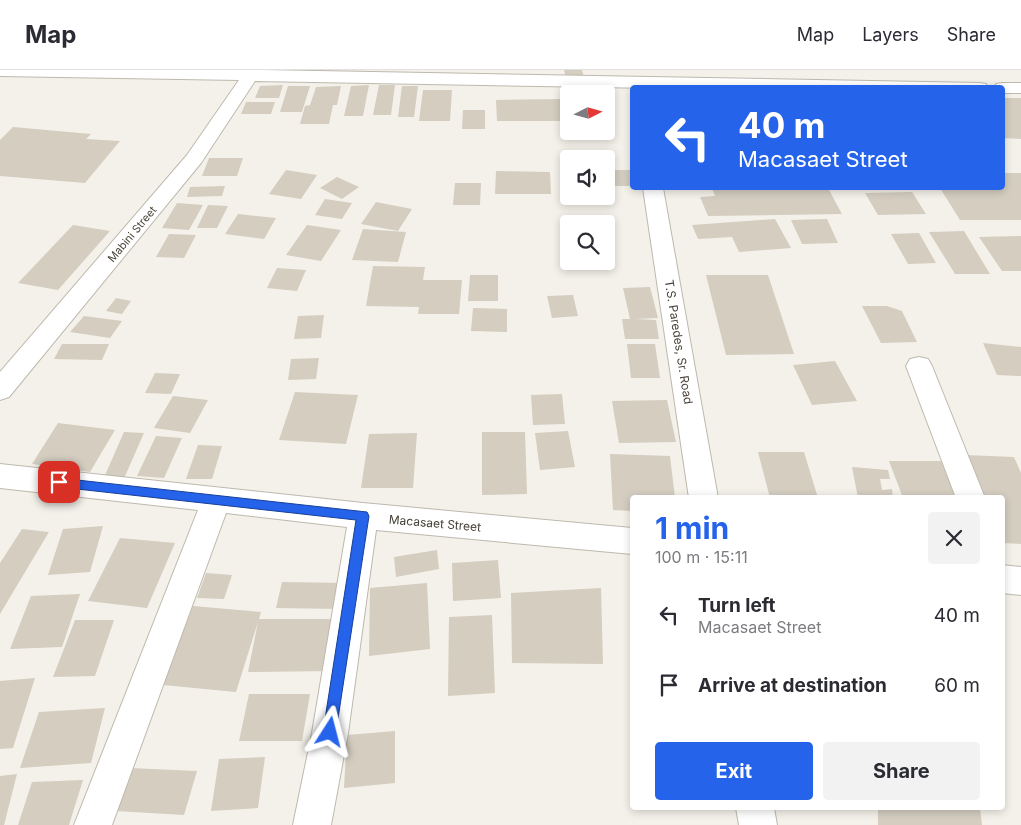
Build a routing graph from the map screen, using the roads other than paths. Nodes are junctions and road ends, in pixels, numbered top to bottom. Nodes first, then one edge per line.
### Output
1 (0, 71) edge
2 (253, 73) edge
3 (807, 78) edge
4 (636, 80) edge
5 (928, 85) edge
6 (1005, 88) edge
7 (1021, 88) edge
8 (654, 190) edge
9 (919, 366) dead end
10 (0, 390) edge
11 (0, 476) edge
12 (704, 495) edge
13 (970, 495) edge
14 (216, 501) junction
15 (363, 516) junction
16 (630, 541) edge
17 (1005, 579) edge
18 (1021, 581) edge
19 (755, 810) edge
20 (93, 825) edge
21 (312, 825) edge
22 (758, 825) edge

1 - 2 street
2 - 4 street
2 - 10 street, Mabini Street
3 - 4 street
3 - 5 street
6 - 7 street
8 - 12 street, T.S. Paredes, Sr. Road
9 - 13 street
11 - 14 street, Macasaet Street
14 - 15 street, Macasaet Street
14 - 20 street
15 - 16 street, Macasaet Street
15 - 21 street
17 - 18 street
19 - 22 street

